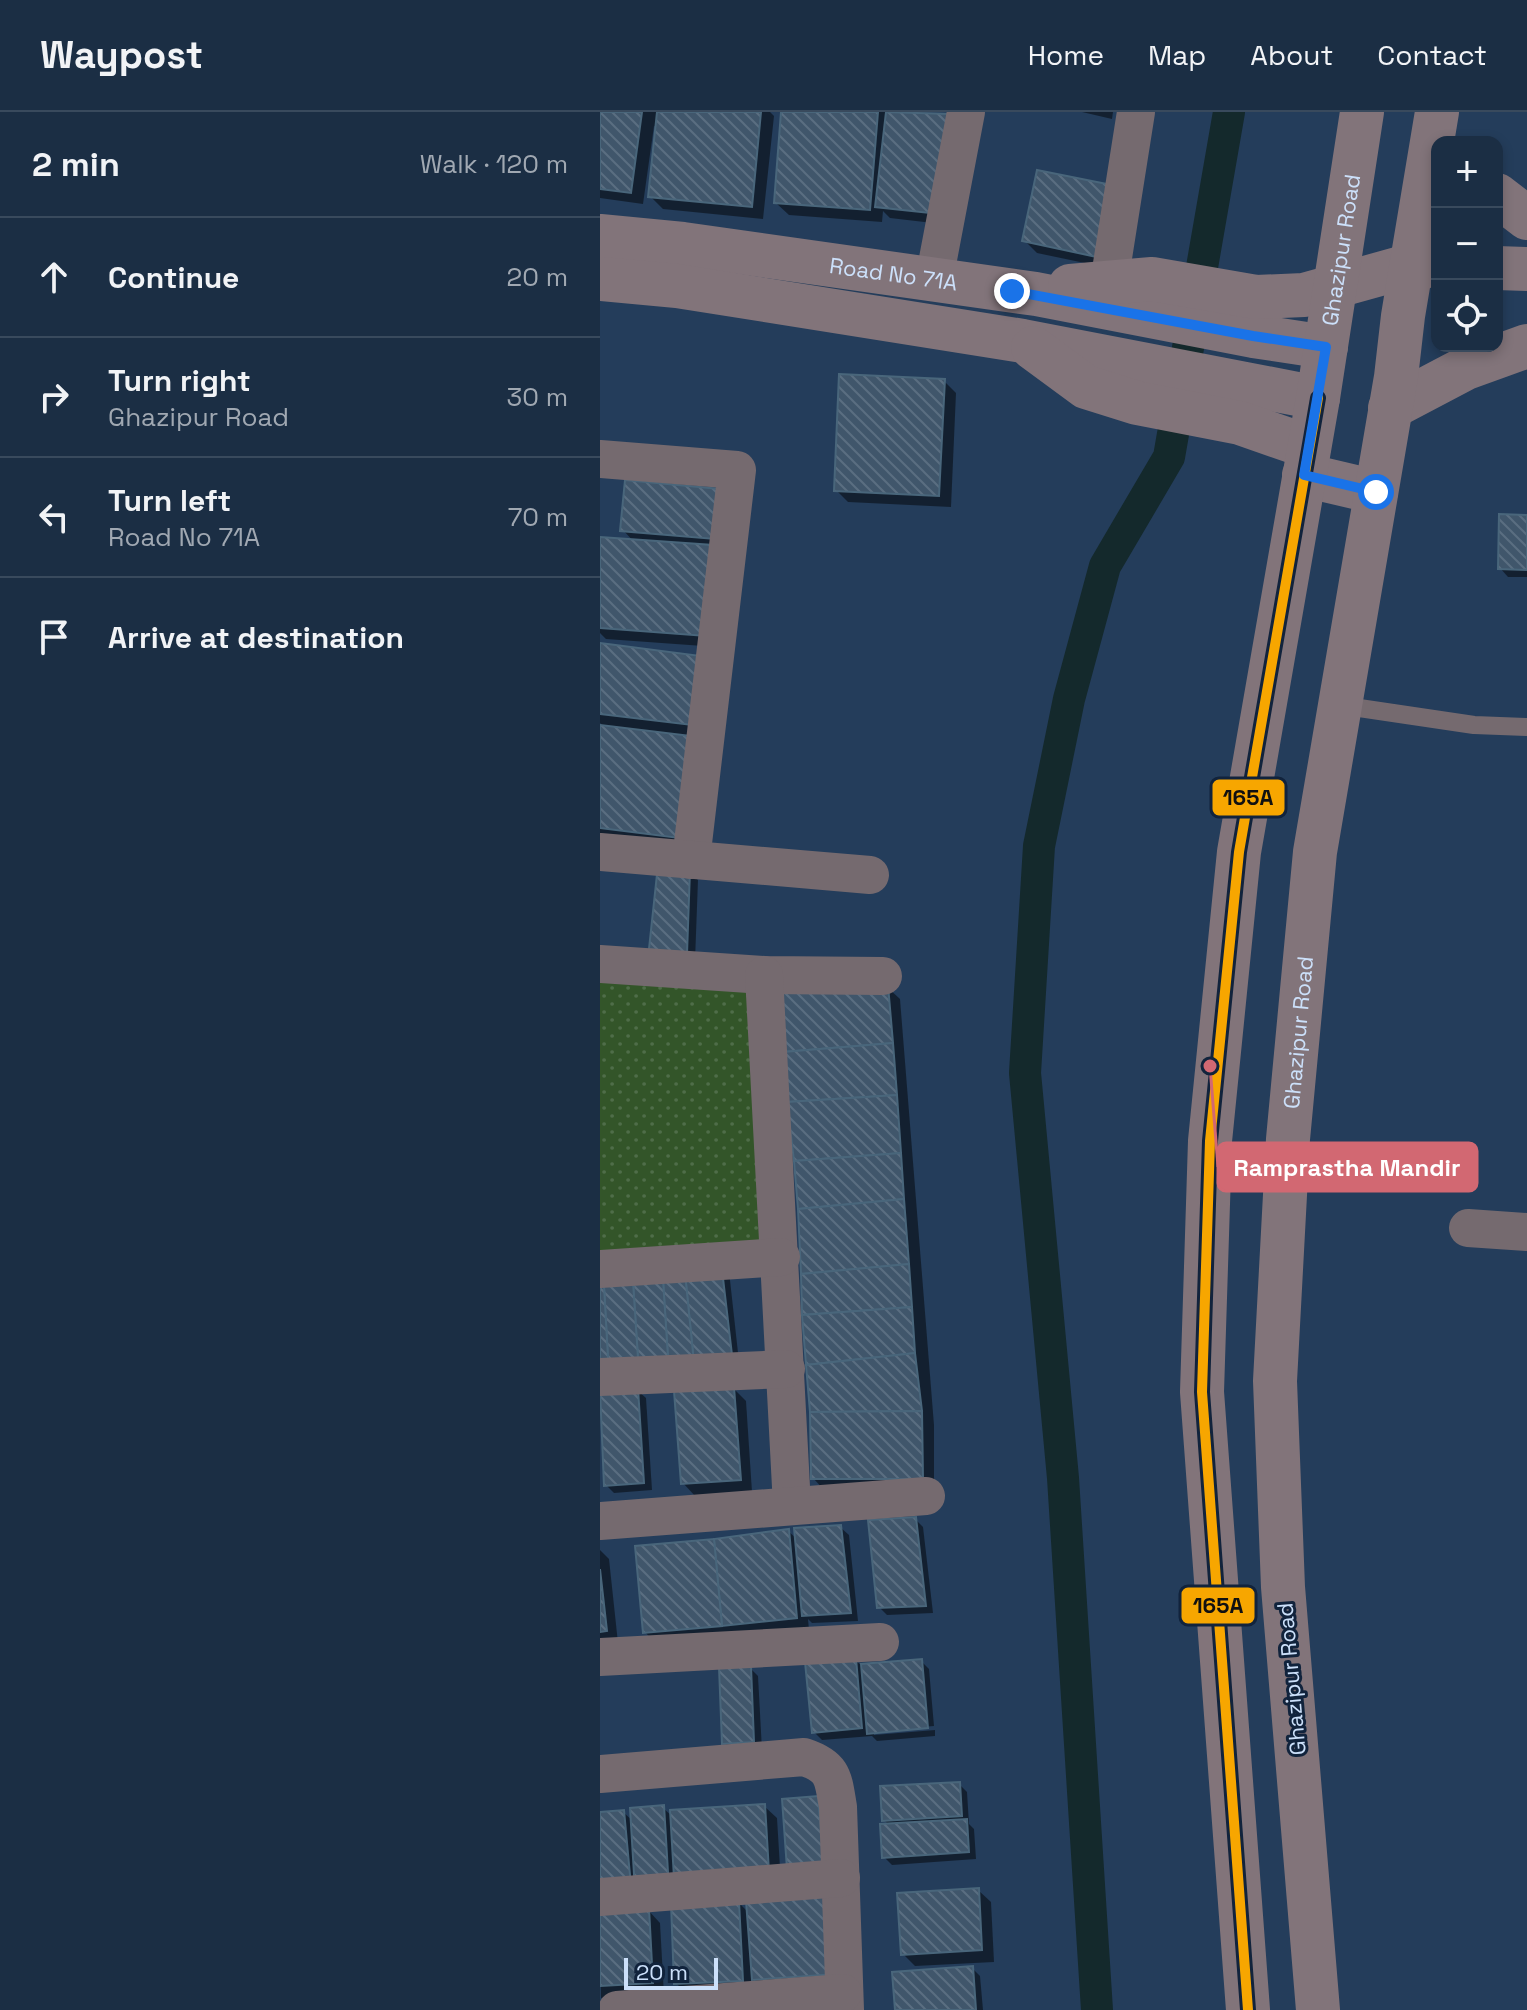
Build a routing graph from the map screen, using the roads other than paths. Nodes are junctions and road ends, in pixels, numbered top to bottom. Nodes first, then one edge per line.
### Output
1 (966, 112) edge
2 (1136, 112) edge
3 (1362, 112) edge
4 (1437, 112) edge
5 (1448, 112) edge
6 (1456, 136) edge
7 (1503, 200) edge
8 (1527, 218) edge
9 (600, 236) edge
10 (1424, 265) edge
11 (1503, 268) edge
12 (1527, 269) edge
13 (600, 279) edge
14 (934, 280) junction
15 (1109, 283) junction
16 (1335, 286) junction
17 (1012, 291) junction
18 (1151, 298) junction
19 (1255, 317) junction
20 (1420, 317) edge
21 (1503, 323) edge
22 (1527, 325) edge
23 (1527, 346) edge
24 (1326, 347) junction
25 (1318, 398) junction
26 (1243, 404) junction
27 (1390, 408) junction
28 (600, 459) edge
29 (1307, 461) junction
30 (1376, 492) junction
31 (1339, 705) junction
32 (1527, 727) edge
33 (600, 852) edge
34 (691, 860) junction
35 (870, 875) dead end
36 (600, 964) edge
37 (764, 975) junction
38 (883, 976) dead end
39 (1468, 1228) dead end
40 (1527, 1232) edge
41 (781, 1257) junction
42 (600, 1269) edge
43 (786, 1369) junction
44 (600, 1377) edge
45 (926, 1496) dead end
46 (792, 1506) junction
47 (600, 1521) edge
48 (880, 1642) dead end
49 (600, 1657) edge
50 (600, 1774) edge
51 (841, 1878) junction
52 (600, 1897) edge
53 (844, 2002) edge
54 (617, 2010) edge
55 (1248, 2010) edge
56 (1318, 2010) edge

1 - 14 street
2 - 15 street
3 - 16 main road, Ghazipur Road
4 - 10 main road, Ghazipur Road
5 - 6 main road
7 - 8 main road
9 - 14 main road, Road No 71A
10 - 16 main road
10 - 20 main road, Ghazipur Road
11 - 12 main road
13 - 26 main road, Road No 71A
14 - 17 main road, Road No 71A
15 - 17 main road
15 - 18 main road
16 - 19 main road
16 - 24 main road, Ghazipur Road
17 - 18 main road, Road No 71A
18 - 19 main road, Road No 71A
19 - 24 main road, Road No 71A
20 - 27 main road, Ghazipur Road
21 - 22 main road
23 - 27 main road
24 - 25 main road, Ghazipur Road
25 - 26 main road, Road No 71A
25 - 29 main road, Ghazipur Road
26 - 29 main road
27 - 30 main road, Ghazipur Road
28 - 34 street
29 - 30 main road
29 - 55 main road, Ghazipur Road
30 - 31 main road, Ghazipur Road
31 - 32 lane
31 - 56 main road, Ghazipur Road
33 - 34 street
34 - 35 street
36 - 37 street
37 - 38 street
37 - 41 street
39 - 40 street
41 - 42 street
41 - 43 street
43 - 44 street
43 - 46 street
45 - 46 street
46 - 47 street
48 - 49 street
50 - 51 street
51 - 52 street
51 - 53 street
53 - 54 street

